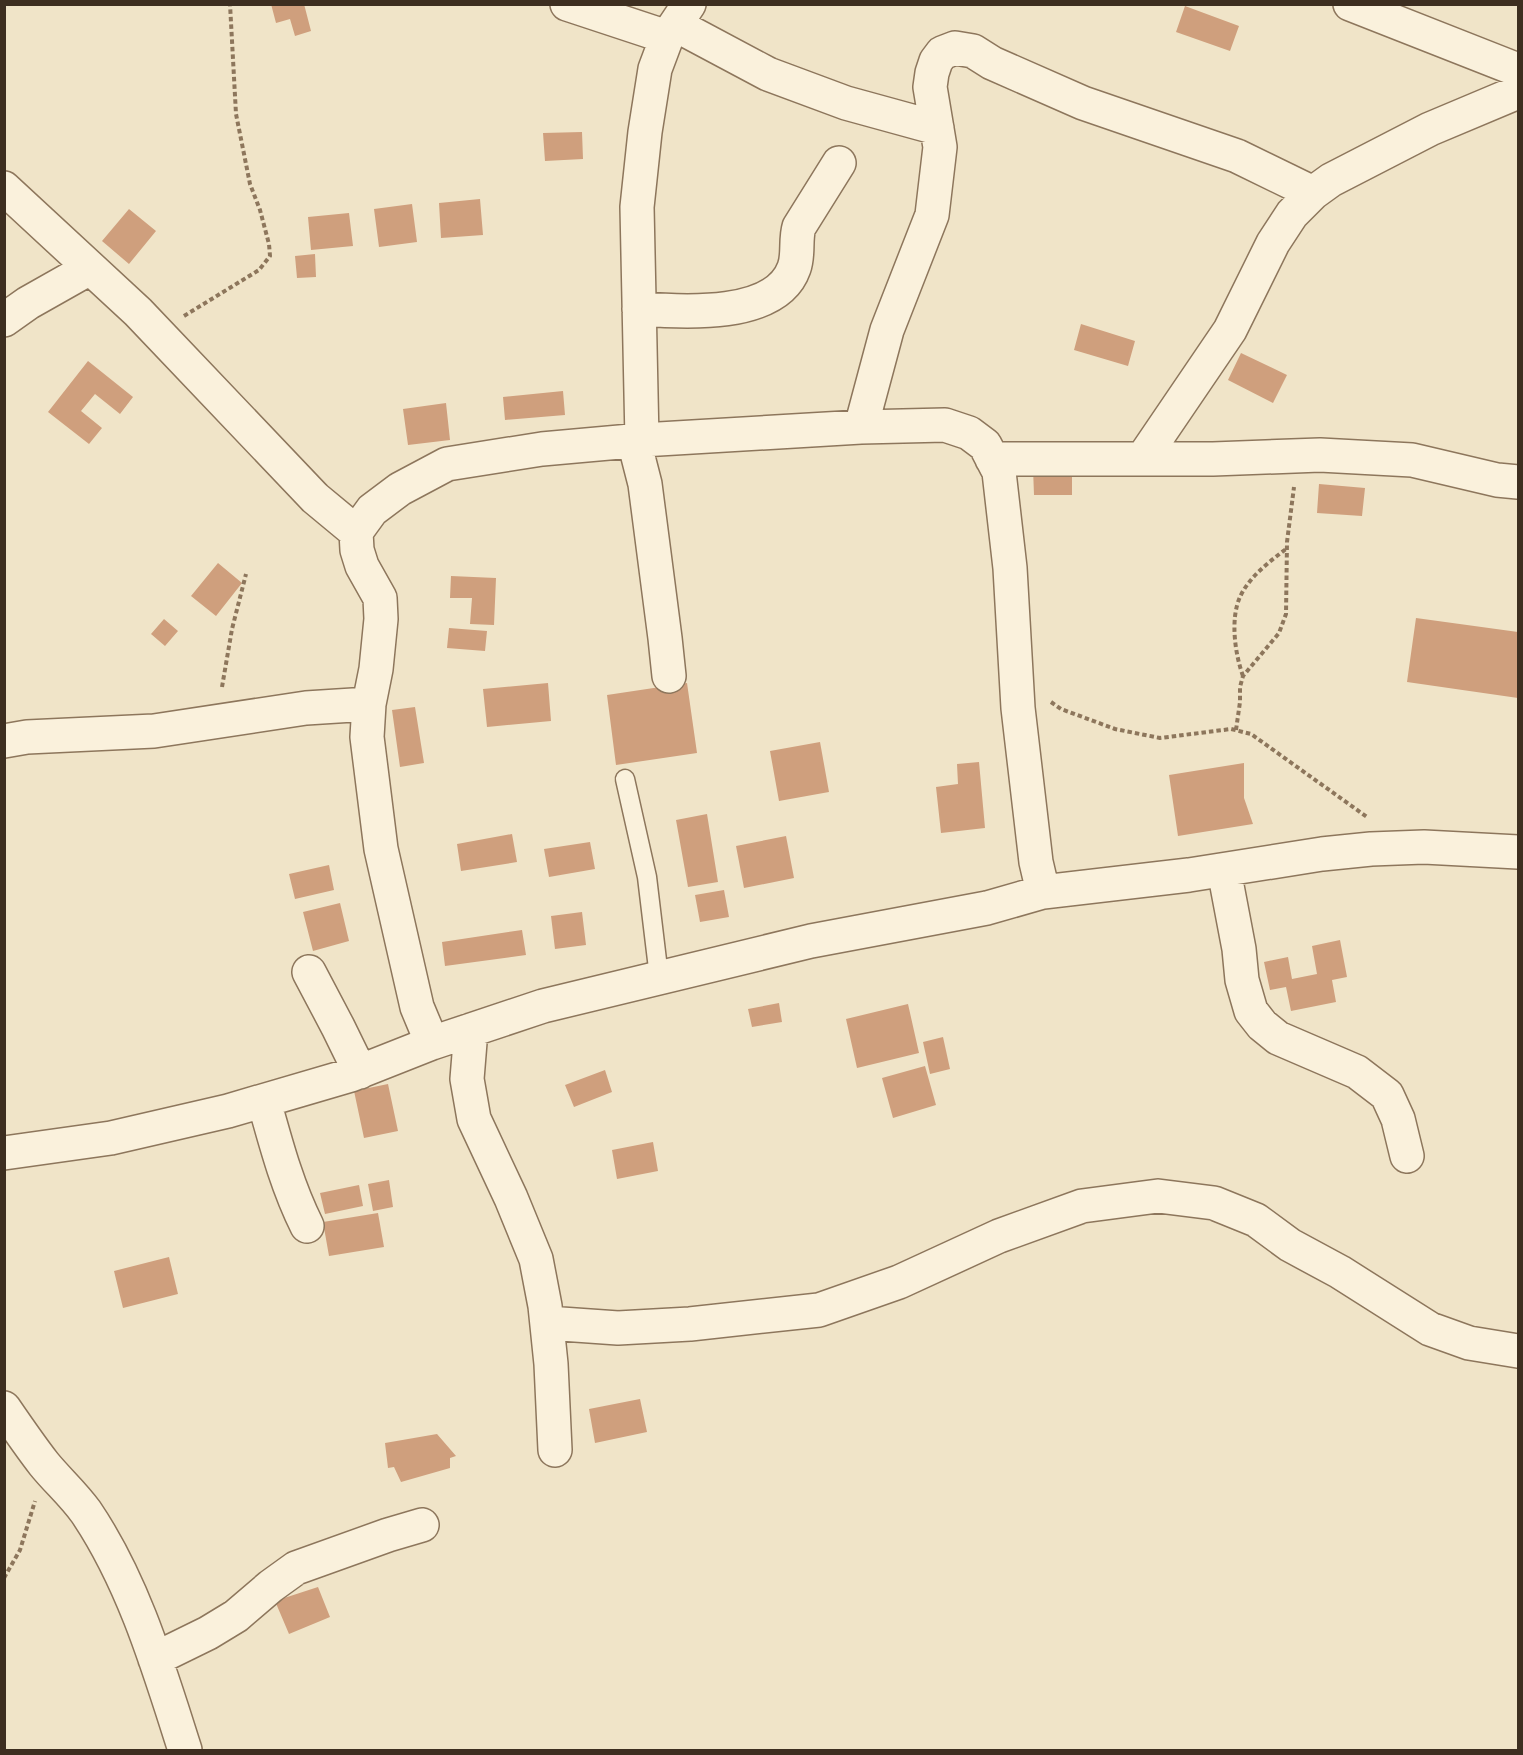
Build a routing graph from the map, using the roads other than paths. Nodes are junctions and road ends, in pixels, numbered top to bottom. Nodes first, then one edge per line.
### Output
1 (567, 4) edge
2 (1350, 4) edge
3 (677, 22) edge
4 (1518, 70) edge
5 (1518, 92) edge
6 (937, 128) junction
7 (839, 163) dead end
8 (4, 188) edge
9 (1313, 193) junction
10 (90, 268) junction
11 (639, 309) junction
12 (4, 320) edge
13 (861, 427) junction
14 (638, 441) junction
15 (1143, 458) junction
16 (992, 459) junction
17 (1518, 482) edge
18 (356, 532) junction
19 (669, 676) dead end
20 (369, 704) junction
21 (4, 741) edge
22 (625, 779) dead end
23 (1518, 852) edge
24 (1224, 870) junction
25 (1043, 892) junction
26 (309, 972) dead end
27 (659, 977) junction
28 (471, 1030) junction
29 (432, 1043) junction
30 (360, 1072) junction
31 (264, 1101) junction
32 (4, 1153) edge
33 (1407, 1156) dead end
34 (307, 1226) dead end
35 (547, 1323) junction
36 (1518, 1351) edge
37 (4, 1408) edge
38 (555, 1450) dead end
39 (422, 1525) dead end
40 (155, 1659) junction
41 (185, 1750) edge

1 - 3 street
2 - 4 street
3 - 6 street
3 - 11 street
5 - 9 street
6 - 9 street
6 - 13 street
7 - 11 street
8 - 10 street
9 - 15 street
10 - 12 street
10 - 18 street
11 - 14 street
13 - 14 street
13 - 16 street
14 - 18 street
14 - 19 street
15 - 16 street
15 - 17 street
16 - 25 street
18 - 20 street
20 - 21 street
20 - 29 street
22 - 27 lane
23 - 24 street
24 - 25 street
24 - 33 street
25 - 27 street
26 - 30 street
27 - 28 street
28 - 29 street
28 - 35 street
29 - 30 street
30 - 31 street
31 - 32 street
31 - 34 street
35 - 36 street
35 - 38 street
37 - 40 street
39 - 40 street
40 - 41 street

